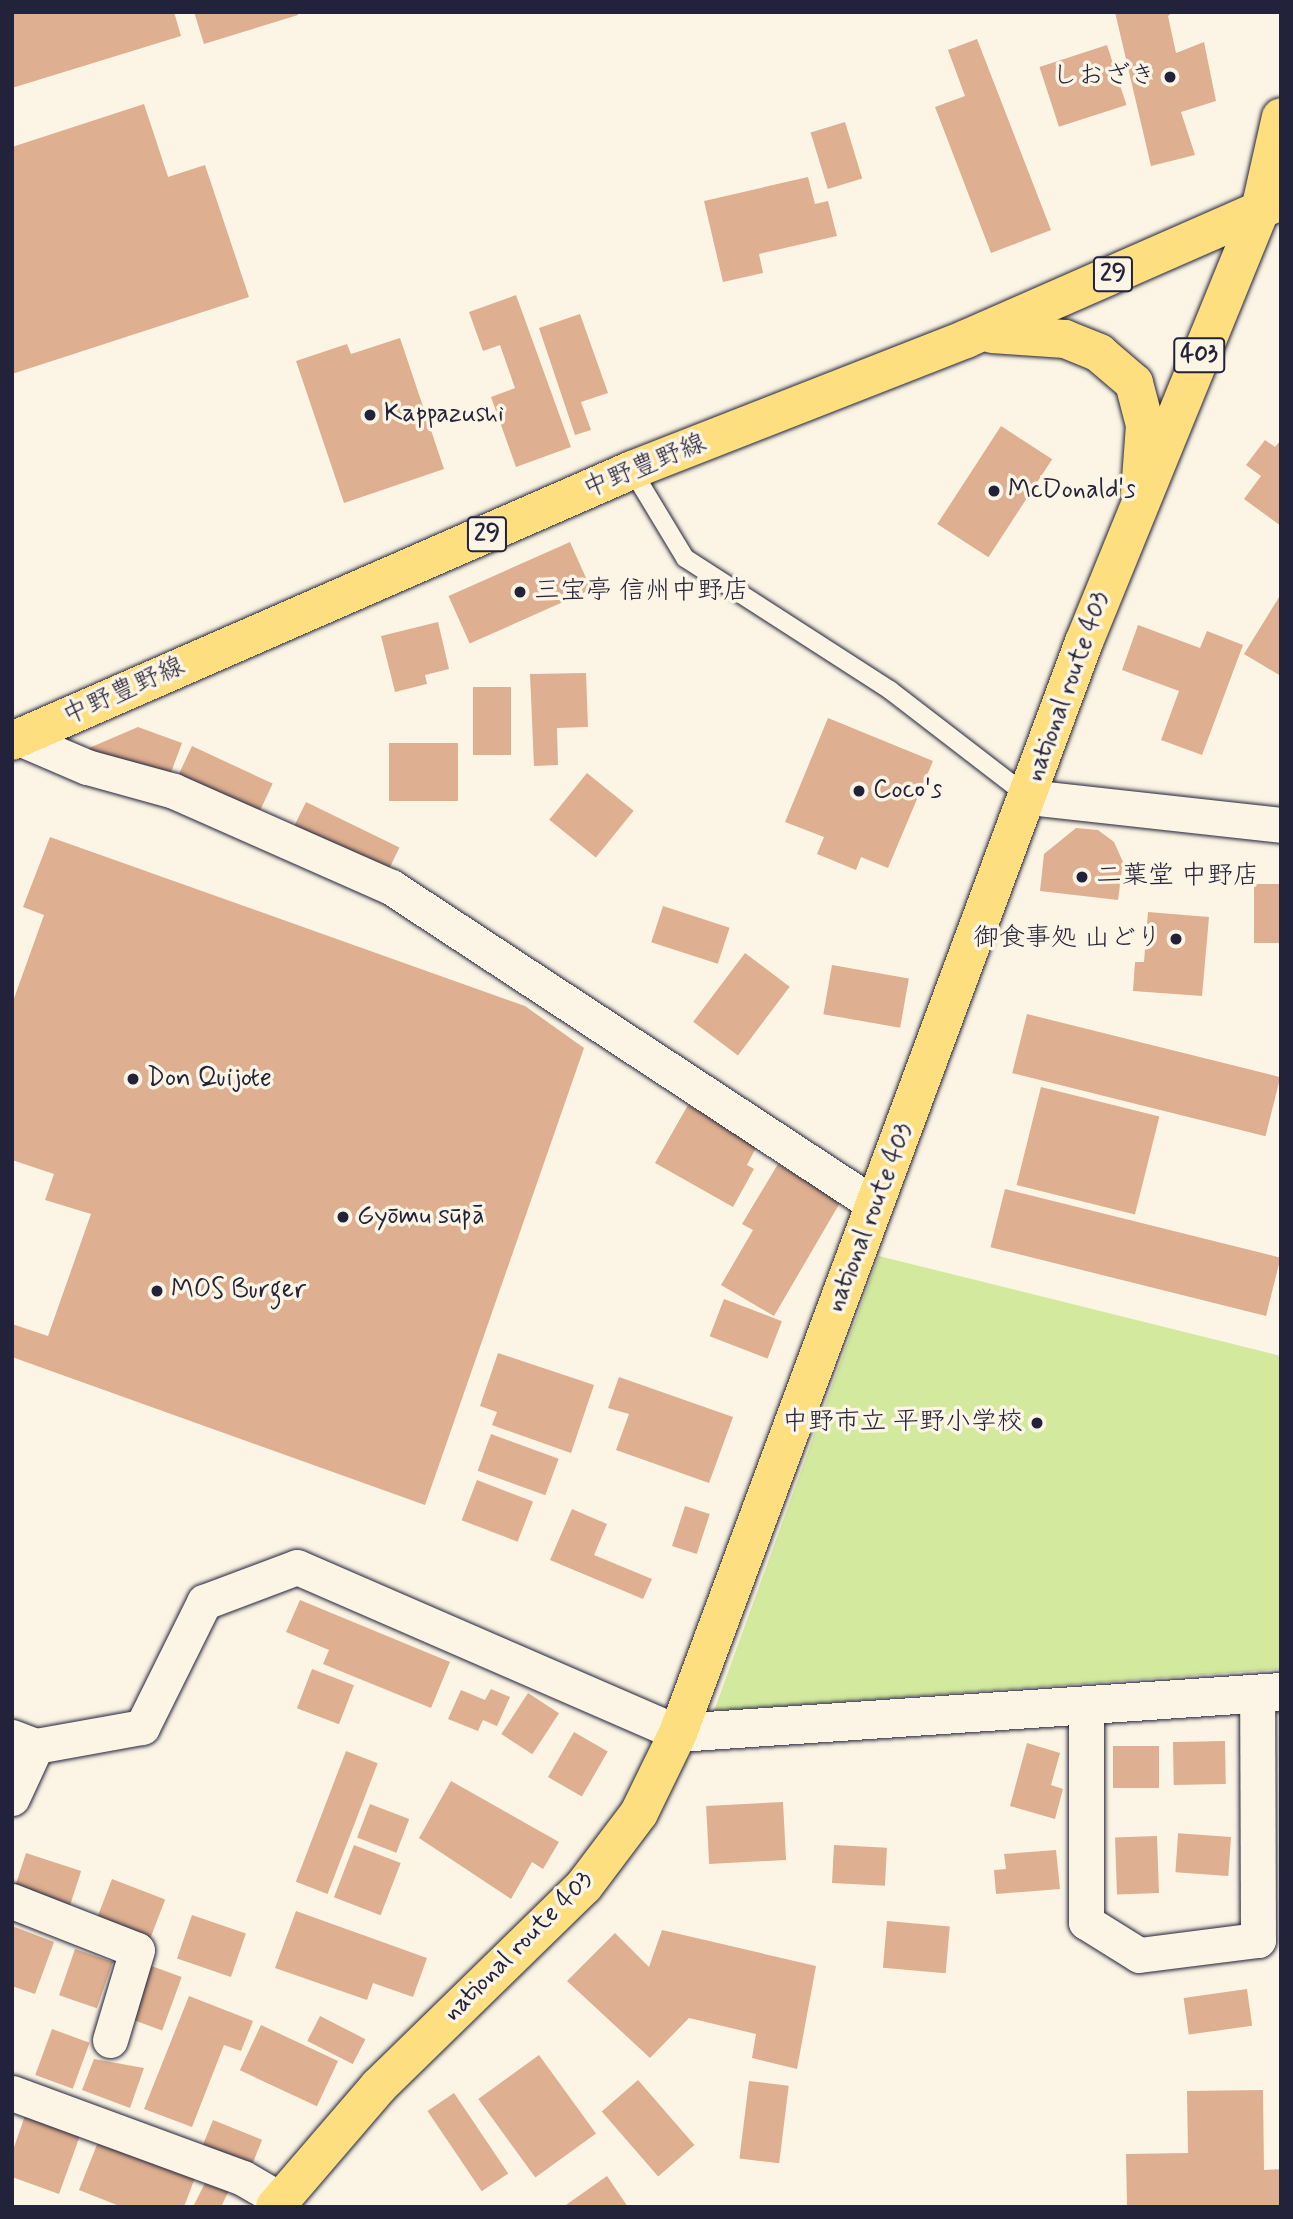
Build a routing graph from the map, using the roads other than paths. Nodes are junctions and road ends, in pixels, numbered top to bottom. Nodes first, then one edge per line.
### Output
1 (1281, 117) edge
2 (1271, 205) edge
3 (966, 339) junction
4 (632, 470) junction
5 (1138, 501) junction
6 (15, 739) edge
7 (1029, 797) junction
8 (1281, 825) edge
9 (875, 1205) junction
10 (1269, 1693) edge
11 (1086, 1706) junction
12 (678, 1733) junction
13 (24, 1742) edge
14 (12, 1798) edge
15 (12, 1901) edge
16 (110, 2040) dead end
17 (12, 2093) edge
18 (278, 2203) edge

1 - 2 main road, national route 403 / 403
2 - 3 main road, 中野豊野線 / 29
2 - 5 main road, national route 403 / 403
3 - 4 main road, 中野豊野線 / 29
3 - 5 main road
4 - 6 main road, 中野豊野線 / 29
4 - 7 lane
5 - 7 main road, national route 403 / 403
6 - 9 street
7 - 8 street
7 - 9 main road, national route 403 / 403
9 - 12 main road, national route 403 / 403
10 - 11 street
10 - 11 street
11 - 12 street
12 - 13 street
12 - 18 main road, national route 403 / 403
13 - 14 street
15 - 16 street
17 - 18 street

